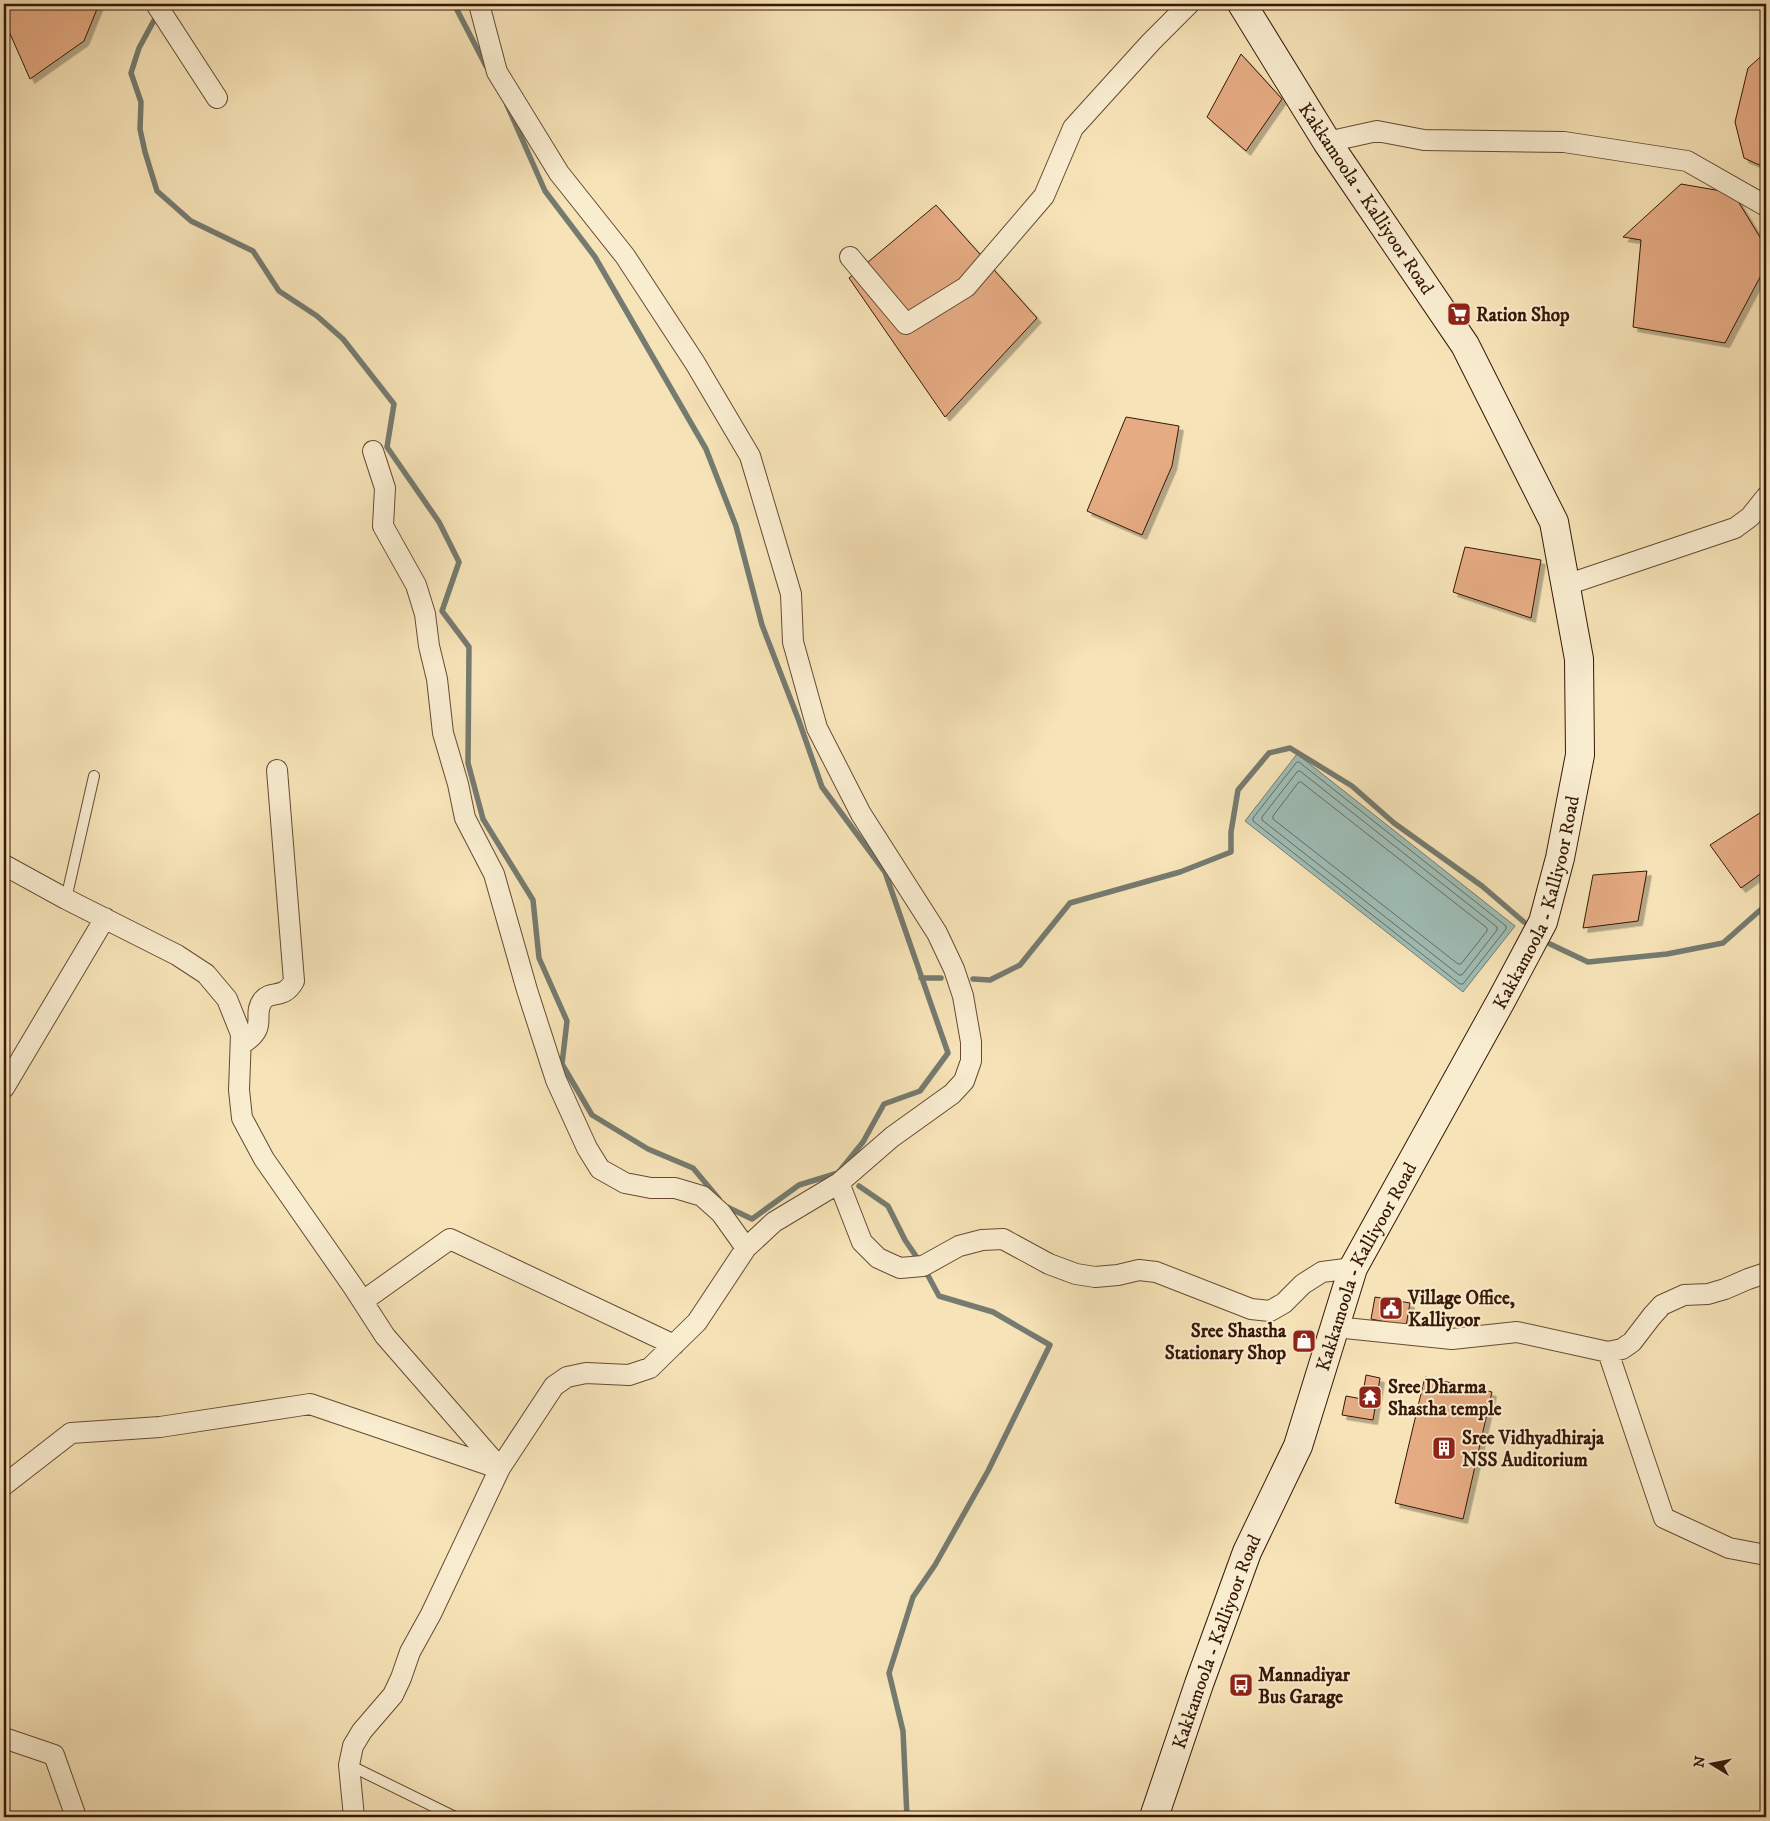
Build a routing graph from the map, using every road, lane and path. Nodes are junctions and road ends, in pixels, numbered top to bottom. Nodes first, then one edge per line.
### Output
1 (156, 4) edge
2 (479, 4) edge
3 (1190, 4) edge
4 (1242, 4) edge
5 (217, 98) dead end
6 (1327, 142) junction
7 (1766, 206) edge
8 (850, 257) dead end
9 (373, 451) dead end
10 (1766, 497) edge
11 (1566, 586) junction
12 (277, 770) dead end
13 (94, 776) dead end
14 (4, 865) edge
15 (66, 899) junction
16 (105, 918) junction
17 (242, 1044) junction
18 (4, 1088) edge
19 (839, 1183) junction
20 (746, 1248) junction
21 (1353, 1268) junction
22 (1766, 1273) edge
23 (362, 1301) junction
24 (1335, 1327) junction
25 (674, 1345) junction
26 (1608, 1352) junction
27 (500, 1468) junction
28 (4, 1485) edge
29 (1766, 1555) edge
30 (4, 1738) edge
31 (349, 1765) junction
32 (76, 1817) edge
33 (354, 1817) edge
34 (455, 1817) edge
35 (1154, 1817) edge

1 - 5 street
2 - 19 street
3 - 8 street
4 - 6 main road, Kakkamoola - Kalliyoor Road
6 - 7 street
6 - 11 main road, Kakkamoola - Kalliyoor Road
9 - 20 street
10 - 11 street
11 - 21 main road, Kakkamoola - Kalliyoor Road
12 - 17 street
13 - 15 lane
14 - 15 street
15 - 16 street
16 - 17 street
16 - 18 street
17 - 23 street
19 - 20 street
19 - 21 street
20 - 25 street
21 - 24 main road, Kakkamoola - Kalliyoor Road
22 - 26 street
23 - 25 street
23 - 27 street
24 - 26 street
24 - 35 main road, Kakkamoola - Kalliyoor Road
25 - 27 street
26 - 29 street
27 - 28 street
27 - 31 street
30 - 32 street
31 - 33 street
31 - 34 lane

